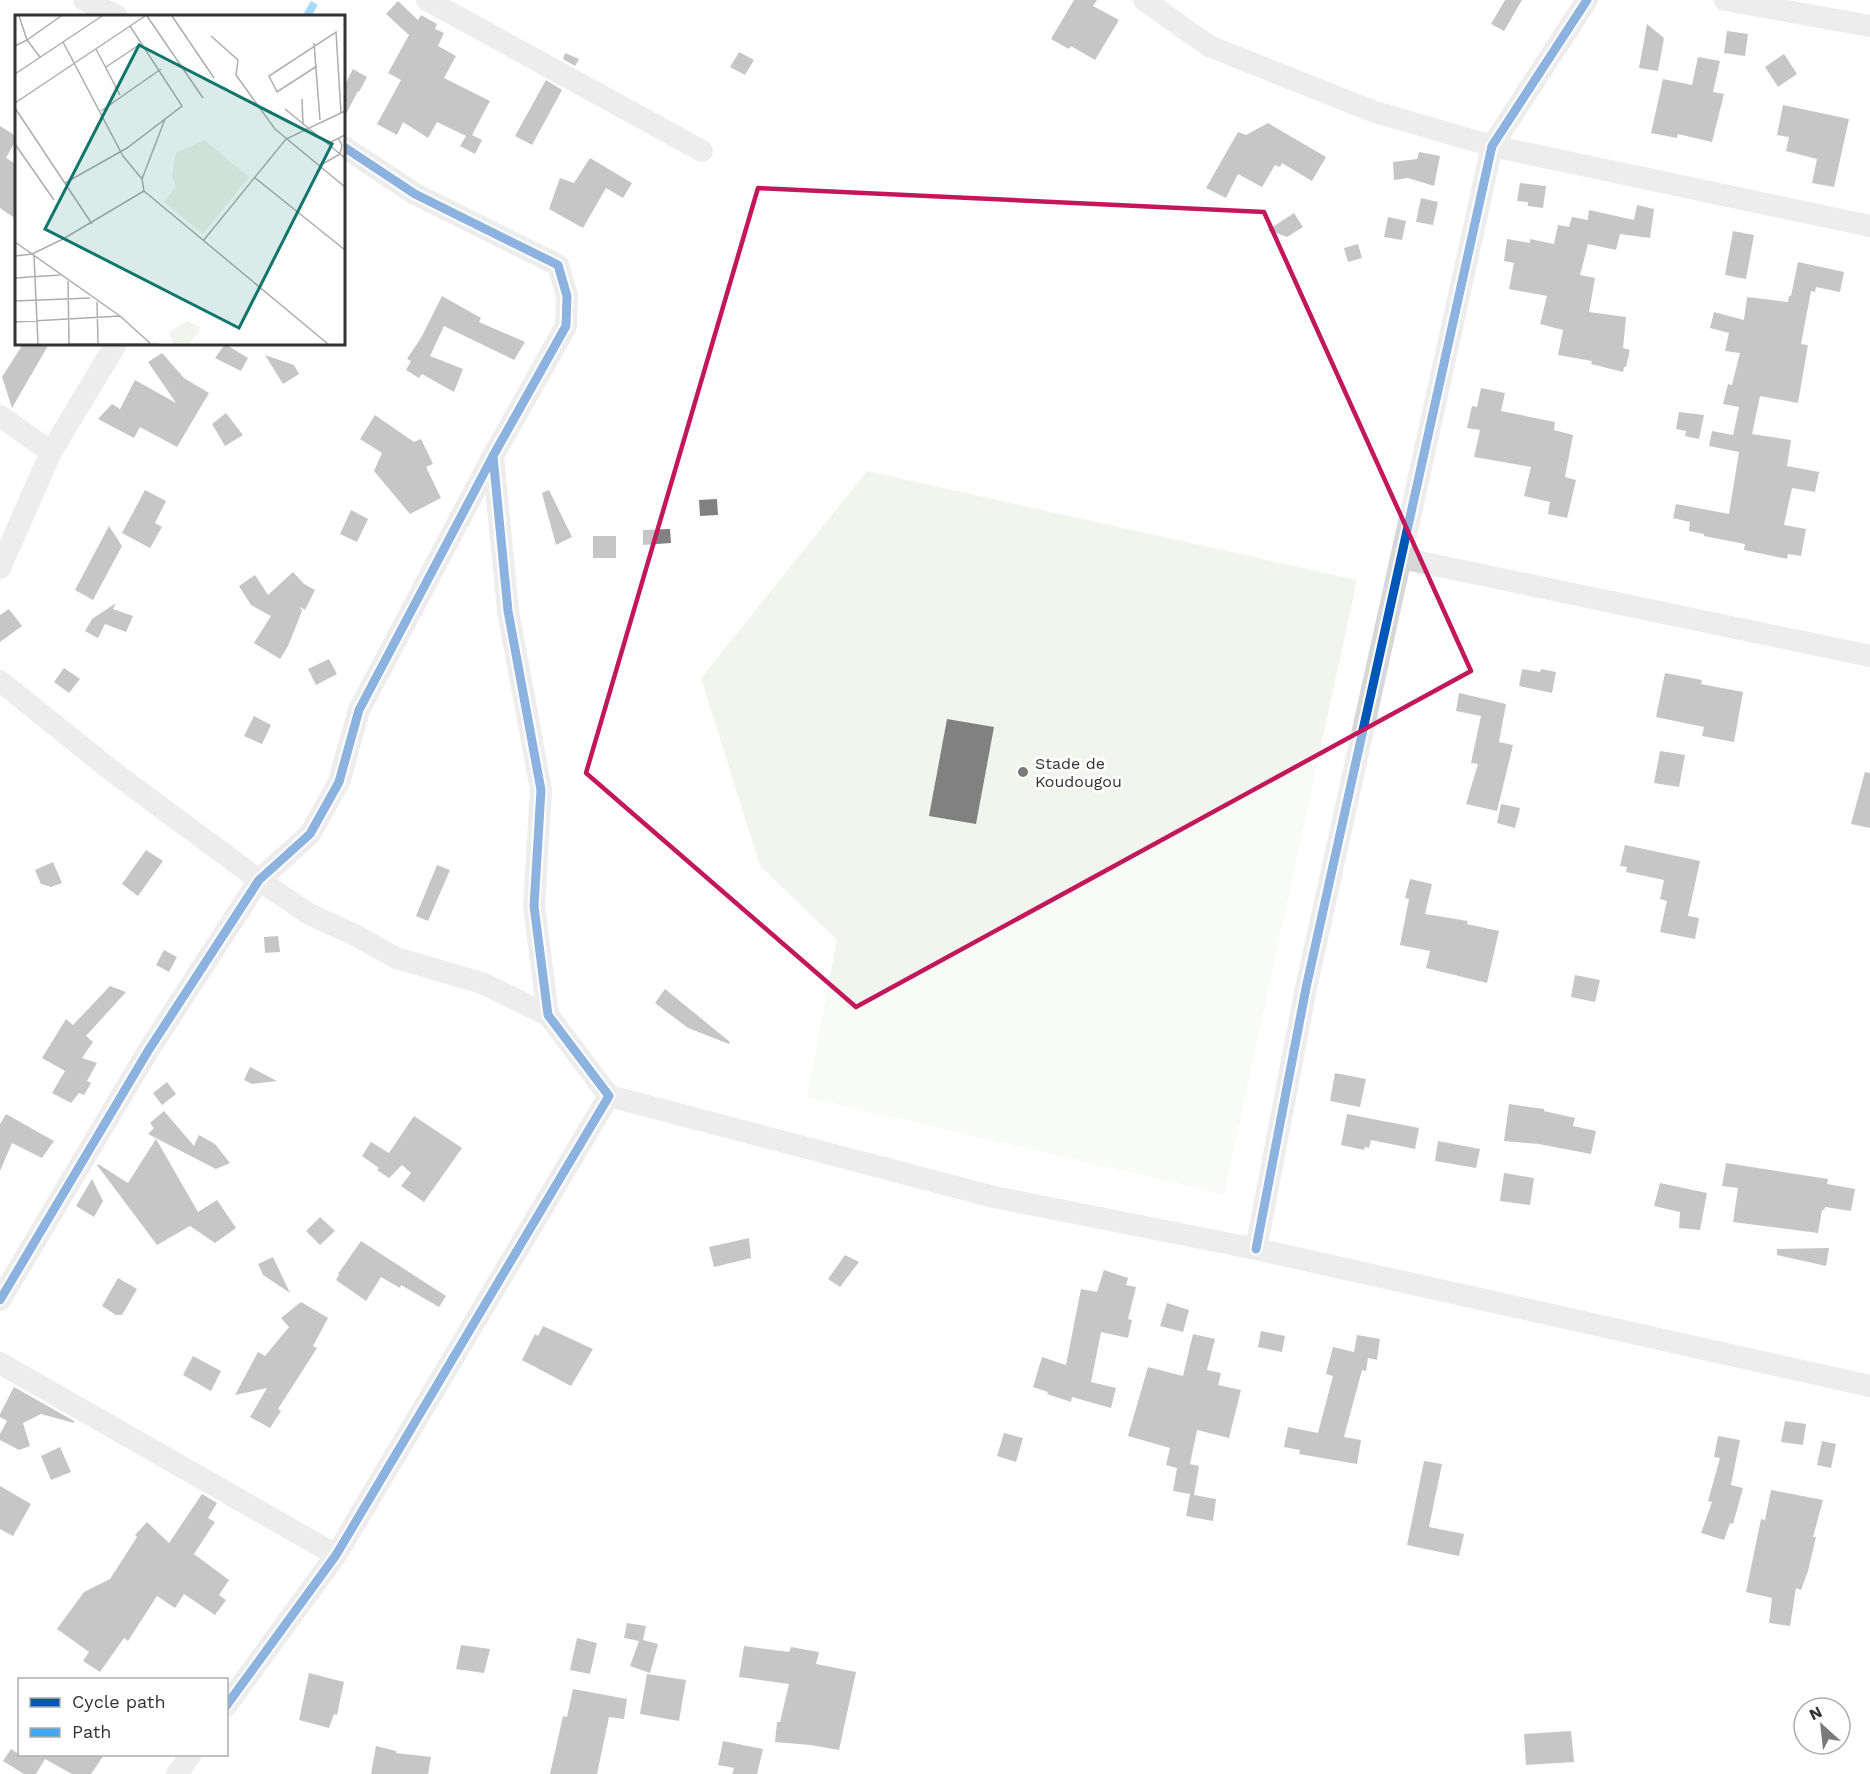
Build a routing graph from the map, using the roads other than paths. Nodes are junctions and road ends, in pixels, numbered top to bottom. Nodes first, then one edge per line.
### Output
1 (84, 0) edge
2 (427, 0) edge
3 (1144, 0) edge
4 (1587, 0) edge
5 (1725, 0) edge
6 (1837, 9) edge
7 (115, 15) edge
8 (1870, 27) edge
9 (1492, 146) junction
10 (345, 148) edge
11 (702, 152) dead end
12 (1870, 204) edge
13 (1863, 224) edge
14 (115, 345) edge
15 (0, 416) edge
16 (51, 452) junction
17 (493, 456) junction
18 (1401, 558) junction
19 (0, 568) edge
20 (1870, 656) edge
21 (0, 681) edge
22 (259, 880) junction
23 (548, 1015) junction
24 (609, 1096) junction
25 (1256, 1249) junction
26 (0, 1300) edge
27 (0, 1363) edge
28 (1870, 1386) edge
29 (336, 1555) junction
30 (228, 1703) edge
31 (190, 1756) edge
32 (177, 1774) edge

1 - 7 street
2 - 11 street
3 - 9 street
4 - 9 street
5 - 6 street
6 - 8 street
9 - 13 street
9 - 18 street
10 - 17 street
12 - 13 street
14 - 16 street
15 - 16 street
16 - 19 street
17 - 22 street
17 - 23 street
18 - 20 street
18 - 25 street
21 - 22 street
22 - 23 street
22 - 26 street
23 - 24 street
24 - 25 street
24 - 29 street
25 - 28 street
27 - 29 street
29 - 30 street
31 - 32 street

